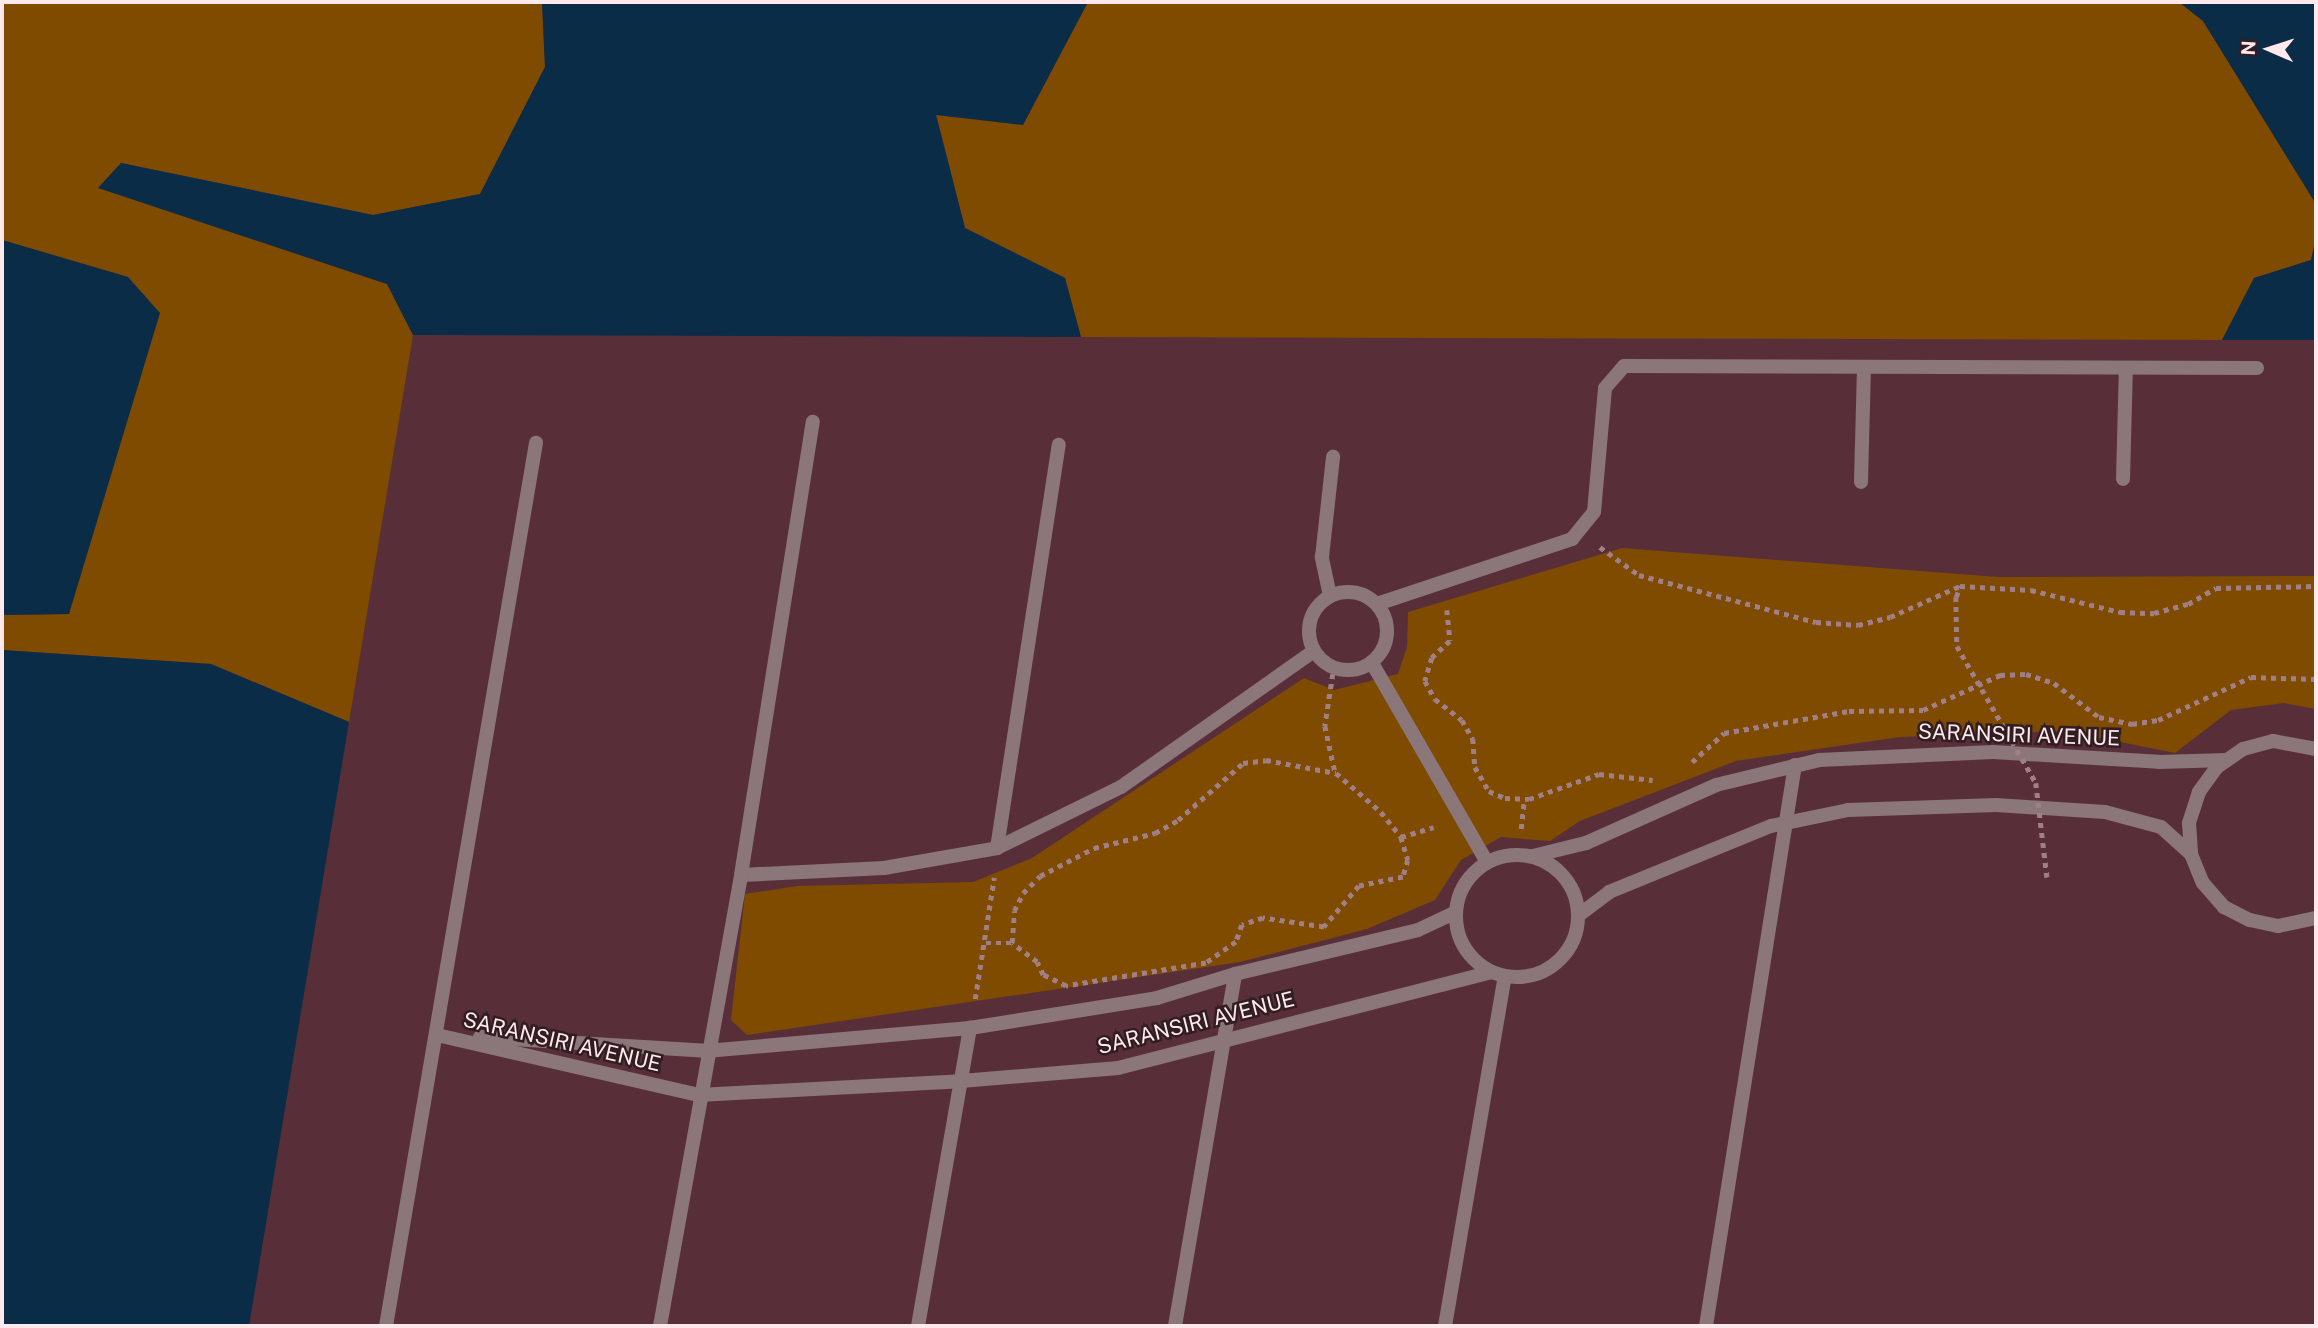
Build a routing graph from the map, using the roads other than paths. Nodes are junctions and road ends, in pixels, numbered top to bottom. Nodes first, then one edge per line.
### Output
1 (1864, 367) junction
2 (2126, 368) junction
3 (2258, 368) dead end
4 (813, 422) dead end
5 (536, 443) dead end
6 (1059, 445) dead end
7 (1333, 457) dead end
8 (2123, 479) dead end
9 (1861, 482) dead end
10 (1330, 596) junction
11 (1377, 604) junction
12 (1314, 651) junction
13 (1372, 663) junction
14 (2315, 748) edge
15 (2227, 760) junction
16 (1795, 765) junction
17 (1790, 822) junction
18 (998, 848) junction
19 (2191, 855) junction
20 (1533, 856) junction
21 (1487, 862) junction
22 (741, 875) junction
23 (1457, 912) junction
24 (1579, 915) junction
25 (2316, 918) edge
26 (1235, 974) junction
27 (1498, 974) junction
28 (970, 1028) junction
29 (437, 1035) junction
30 (1223, 1040) junction
31 (706, 1051) junction
32 (961, 1081) junction
33 (698, 1095) junction
34 (386, 1326) edge
35 (660, 1326) edge
36 (918, 1326) edge
37 (1175, 1326) edge
38 (1445, 1326) edge
39 (1706, 1326) edge

1 - 2 street
1 - 9 street
1 - 11 street
2 - 3 street
2 - 8 street
4 - 22 street
5 - 29 street
6 - 18 street
7 - 10 street
10 - 11 street
10 - 12 street
11 - 13 street
12 - 13 street
12 - 18 street
13 - 21 street
14 - 15 street
15 - 16 street, SARANSIRI AVENUE
15 - 19 street
16 - 17 street
16 - 20 street, SARANSIRI AVENUE
17 - 19 street
17 - 24 street
17 - 39 street
18 - 22 street
19 - 25 street
20 - 21 street
20 - 24 street
21 - 23 street
22 - 31 street
23 - 26 street, SARANSIRI AVENUE
23 - 27 street
24 - 27 street
26 - 28 street, SARANSIRI AVENUE
26 - 30 street
27 - 30 street, SARANSIRI AVENUE
27 - 38 street
28 - 31 street, SARANSIRI AVENUE
28 - 32 street
29 - 31 street, SARANSIRI AVENUE
29 - 33 street, SARANSIRI AVENUE
29 - 34 street
30 - 32 street, SARANSIRI AVENUE
30 - 37 street
31 - 33 street
32 - 33 street, SARANSIRI AVENUE
32 - 36 street
33 - 35 street

